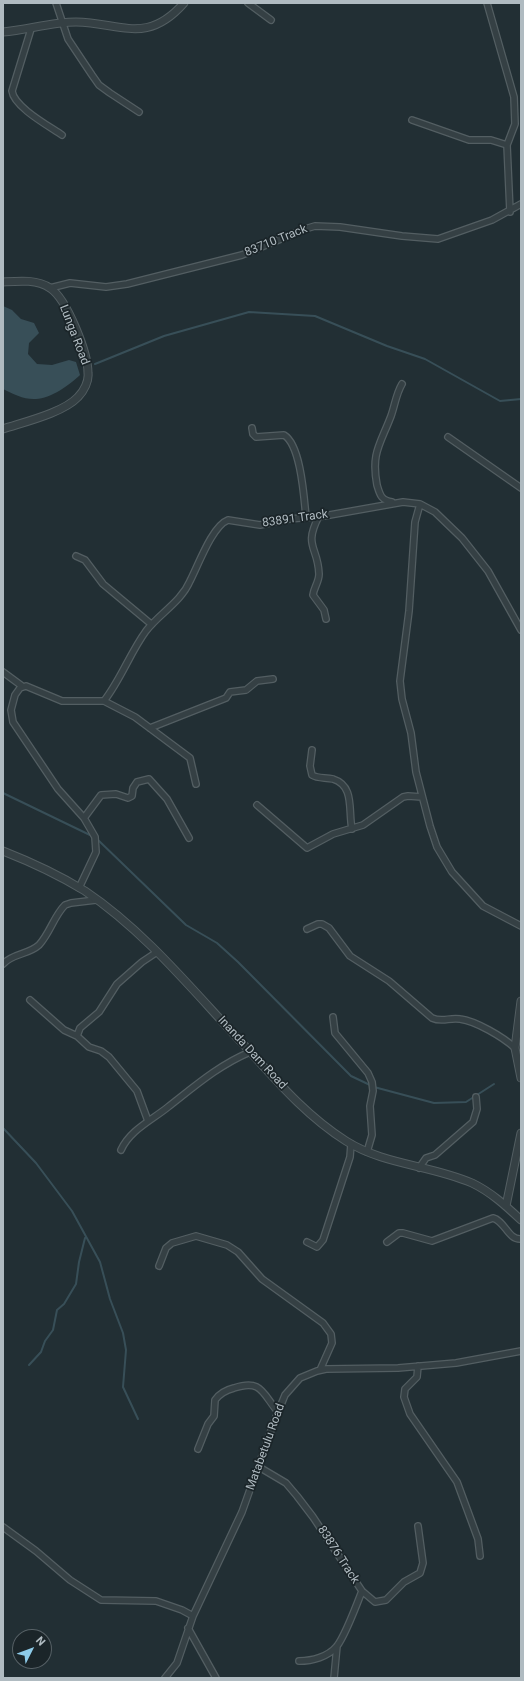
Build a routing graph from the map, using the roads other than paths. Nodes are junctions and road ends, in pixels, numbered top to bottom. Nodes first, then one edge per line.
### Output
1 (56, 3) edge
2 (184, 3) edge
3 (248, 3) edge
4 (487, 3) edge
5 (271, 20) dead end
6 (62, 23) junction
7 (31, 29) junction
8 (3, 32) edge
9 (139, 112) dead end
10 (412, 120) dead end
11 (62, 135) dead end
12 (507, 145) junction
13 (521, 204) edge
14 (510, 212) junction
15 (3, 282) edge
16 (50, 288) junction
17 (402, 384) dead end
18 (252, 428) dead end
19 (3, 429) edge
20 (448, 437) dead end
21 (521, 488) edge
22 (396, 503) junction
23 (420, 504) junction
24 (319, 516) junction
25 (306, 517) junction
26 (76, 556) dead end
27 (326, 619) dead end
28 (151, 624) junction
29 (521, 630) edge
30 (3, 672) edge
31 (273, 679) dead end
32 (22, 686) junction
33 (104, 701) junction
34 (150, 728) junction
35 (312, 750) dead end
36 (196, 784) dead end
37 (422, 797) junction
38 (257, 805) dead end
39 (84, 818) junction
40 (352, 829) junction
41 (189, 838) dead end
42 (5, 853) edge
43 (79, 888) junction
44 (96, 900) junction
45 (521, 926) edge
46 (307, 929) dead end
47 (157, 952) junction
48 (3, 964) edge
49 (30, 1000) dead end
50 (521, 1001) edge
51 (333, 1017) dead end
52 (518, 1032) edge
53 (77, 1036) junction
54 (515, 1048) junction
55 (250, 1052) junction
56 (521, 1078) edge
57 (476, 1097) dead end
58 (148, 1120) junction
59 (521, 1133) edge
60 (352, 1144) junction
61 (121, 1150) dead end
62 (367, 1152) junction
63 (419, 1168) junction
64 (506, 1206) junction
65 (521, 1220) edge
66 (521, 1239) edge
67 (307, 1242) dead end
68 (387, 1242) dead end
69 (159, 1266) dead end
70 (521, 1351) edge
71 (418, 1366) junction
72 (320, 1370) junction
73 (278, 1412) junction
74 (198, 1449) dead end
75 (259, 1467) junction
76 (418, 1526) dead end
77 (3, 1527) edge
78 (480, 1556) dead end
79 (362, 1591) junction
80 (193, 1616) junction
81 (188, 1628) junction
82 (337, 1646) junction
83 (299, 1661) dead end
84 (165, 1678) edge
85 (216, 1678) edge
86 (334, 1678) edge

1 - 6 street
2 - 6 street
3 - 5 street
4 - 12 street
6 - 7 street
6 - 9 street
7 - 8 street
7 - 11 street
10 - 12 street
12 - 14 street
13 - 14 street, 83710 Track
14 - 16 street, 83710 Track
15 - 16 street
16 - 19 street, Lunga Road
17 - 22 street
18 - 25 street
20 - 21 street
22 - 23 street, 83891 Track
22 - 24 street, 83891 Track
23 - 29 street, 83891 Track
23 - 37 street
24 - 25 street, 83891 Track
24 - 27 street
25 - 28 street, 83891 Track
26 - 28 street
28 - 33 street, 83891 Track
30 - 32 street
31 - 34 street
32 - 33 street
32 - 39 street
33 - 34 street
34 - 36 street
35 - 40 street
37 - 40 street
37 - 45 street
38 - 40 street
39 - 41 street
39 - 43 street
42 - 43 street, Inanda Dam Road
43 - 44 street, Inanda Dam Road
44 - 47 street, Inanda Dam Road
44 - 48 street
46 - 54 street
47 - 53 street
47 - 55 street, Inanda Dam Road
49 - 53 street
50 - 52 street
51 - 62 street
52 - 54 street
53 - 58 street
54 - 56 street
55 - 58 street
55 - 60 street, Inanda Dam Road
57 - 63 street
58 - 61 street
59 - 64 street
60 - 62 street, Inanda Dam Road
60 - 67 street
62 - 63 street, Inanda Dam Road
63 - 64 street, Inanda Dam Road
64 - 65 street, Inanda Dam Road
66 - 68 street
69 - 72 street
70 - 71 street, Matabetulu Road
71 - 72 street, Matabetulu Road
71 - 78 street
72 - 73 street, Matabetulu Road
73 - 74 street
73 - 75 street, Matabetulu Road
75 - 79 street, 83876 Track
75 - 80 street, Matabetulu Road
76 - 79 street
77 - 80 street
79 - 82 street, 83876 Track
80 - 81 street, Matabetulu Road
81 - 84 street, Matabetulu Road
81 - 85 street
82 - 83 street
82 - 86 street

